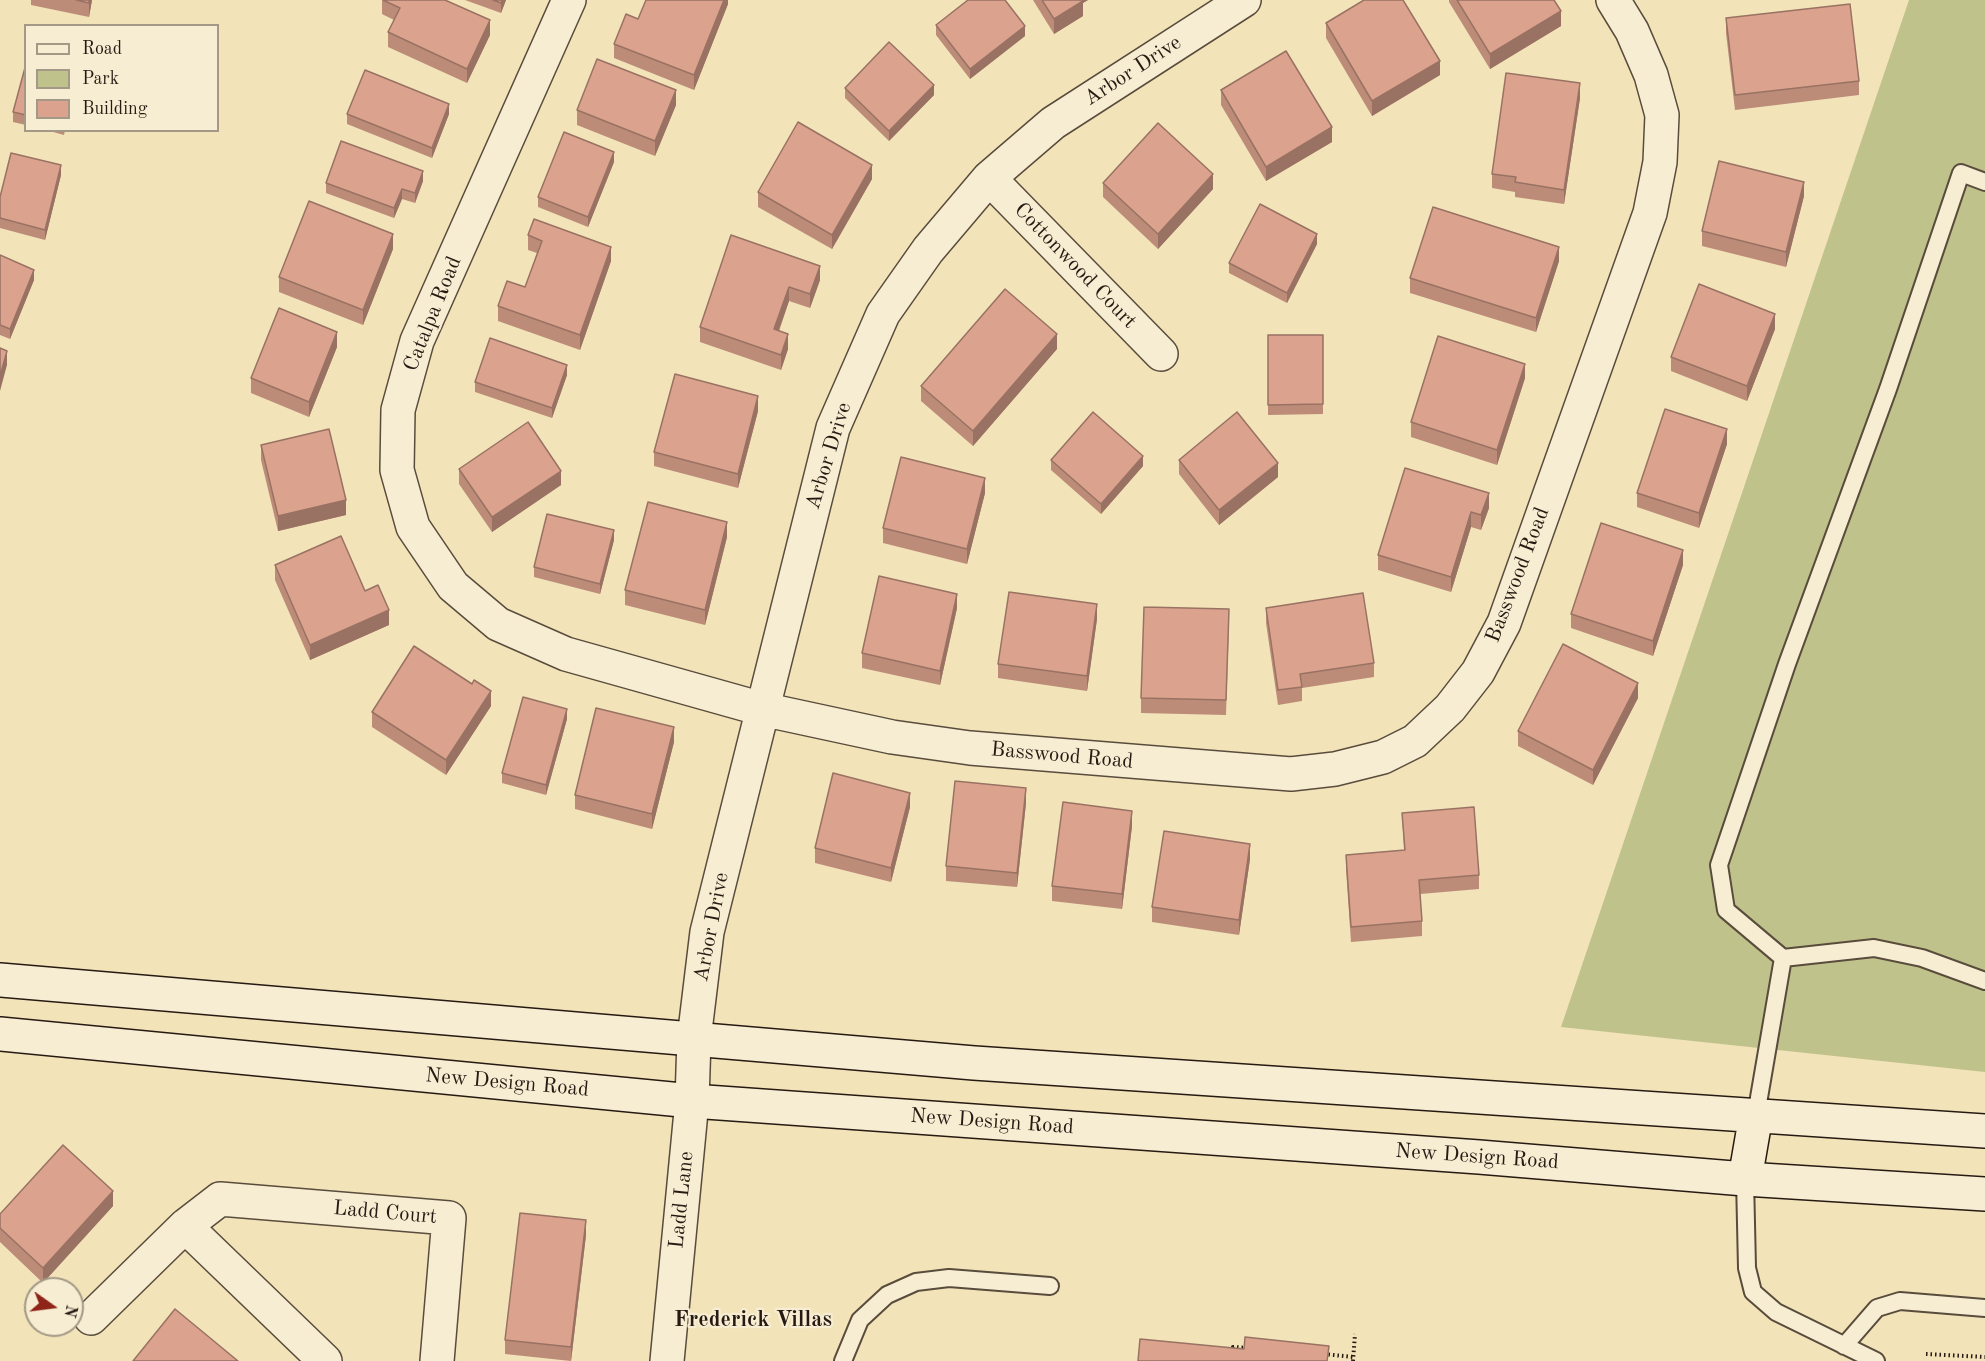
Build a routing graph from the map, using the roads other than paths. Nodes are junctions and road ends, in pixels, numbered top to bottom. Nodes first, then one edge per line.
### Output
1 (569, 0) edge
2 (1244, 0) edge
3 (1613, 0) edge
4 (990, 177) junction
5 (1985, 182) edge
6 (1161, 354) dead end
7 (762, 709) junction
8 (1783, 958) junction
9 (0, 980) edge
10 (1985, 981) edge
11 (0, 1034) edge
12 (694, 1039) junction
13 (692, 1101) junction
14 (1756, 1115) junction
15 (1985, 1131) edge
16 (1745, 1179) junction
17 (1985, 1194) edge
18 (185, 1226) junction
19 (1050, 1286) dead end
20 (1985, 1308) edge
21 (92, 1318) dead end
22 (1844, 1346) junction
23 (325, 1361) edge
24 (437, 1361) edge
25 (667, 1361) edge
26 (843, 1361) edge
27 (1876, 1361) edge

1 - 7 street, Catalpa Road
2 - 4 street, Arbor Drive
3 - 7 street, Basswood Road
4 - 6 street, Cottonwood Court
4 - 7 street, Arbor Drive
5 - 8 lane
7 - 12 street, Arbor Drive
8 - 10 lane
8 - 14 lane
9 - 12 street
11 - 13 street, New Design Road
12 - 13 street, Ladd Lane
12 - 14 street
13 - 16 street, New Design Road
13 - 25 street, Ladd Lane
14 - 15 street
14 - 16 street
16 - 17 street, New Design Road
16 - 22 lane
18 - 21 street, Ladd Court
18 - 23 street
18 - 24 street, Ladd Court
19 - 26 lane
20 - 22 lane
22 - 27 lane

